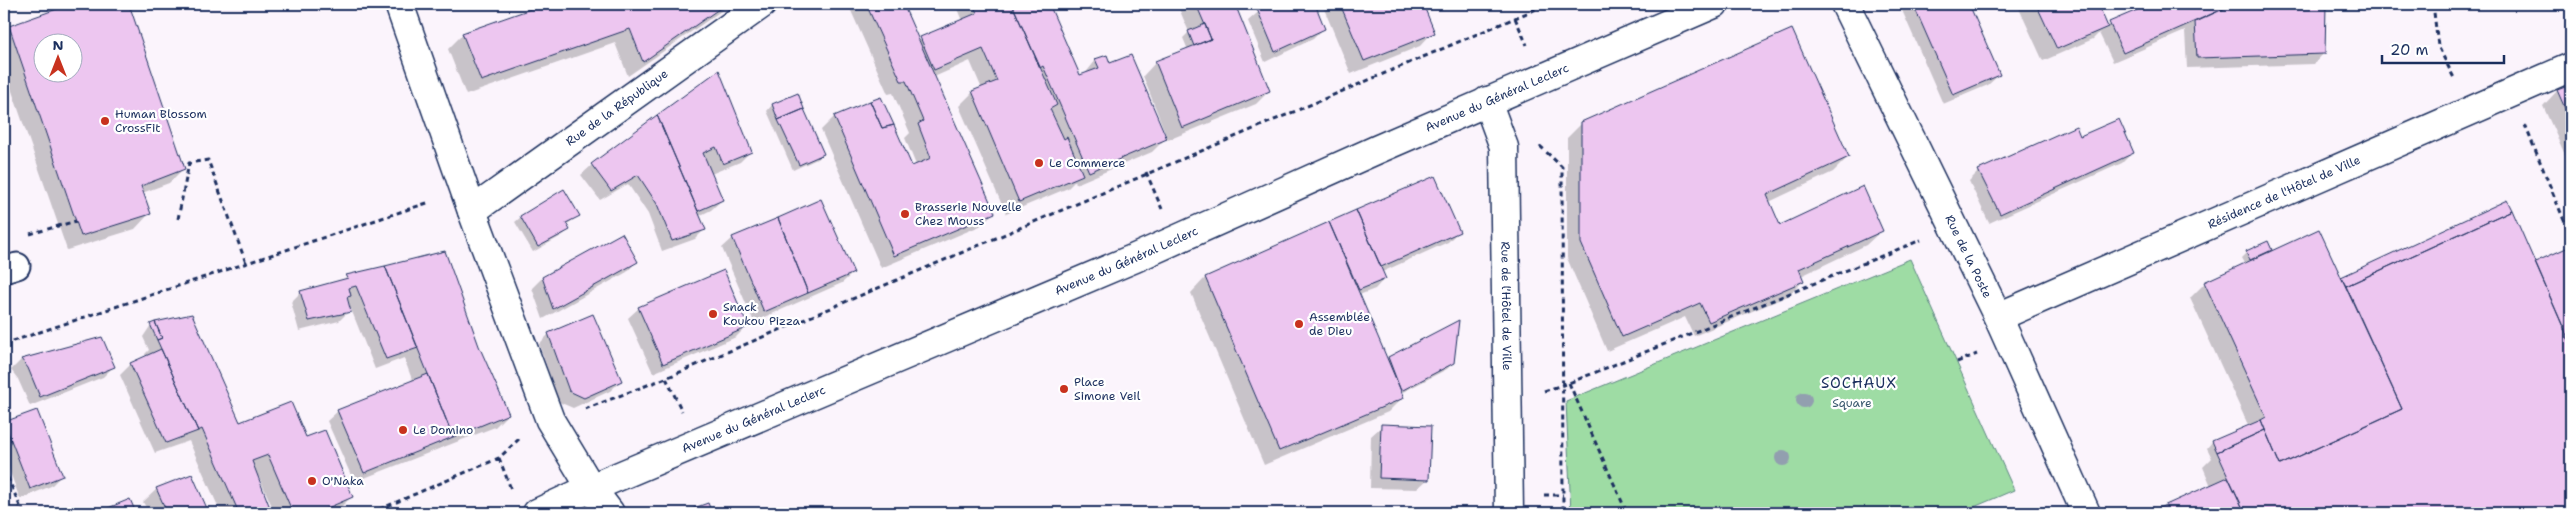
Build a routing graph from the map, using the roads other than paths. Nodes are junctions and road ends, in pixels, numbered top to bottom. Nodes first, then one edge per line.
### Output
1 (399, 4) edge
2 (762, 4) edge
3 (1714, 4) edge
4 (1845, 4) edge
5 (2571, 67) edge
6 (1487, 101) junction
7 (469, 201) junction
8 (1998, 317) junction
9 (591, 488) junction
10 (537, 513) edge
11 (610, 513) edge
12 (1509, 513) edge
13 (2086, 513) edge

1 - 7 street
2 - 7 street, Rue de la République
3 - 6 street, Avenue du Général Leclerc
4 - 8 street, Rue de la Poste
5 - 8 street, Résidence de l'Hôtel de Ville
6 - 9 street, Avenue du Général Leclerc
6 - 12 street, Rue de l'Hôtel de Ville
7 - 9 street
8 - 13 street, Rue de la Poste
9 - 10 street, Avenue du Général Leclerc
9 - 11 street

